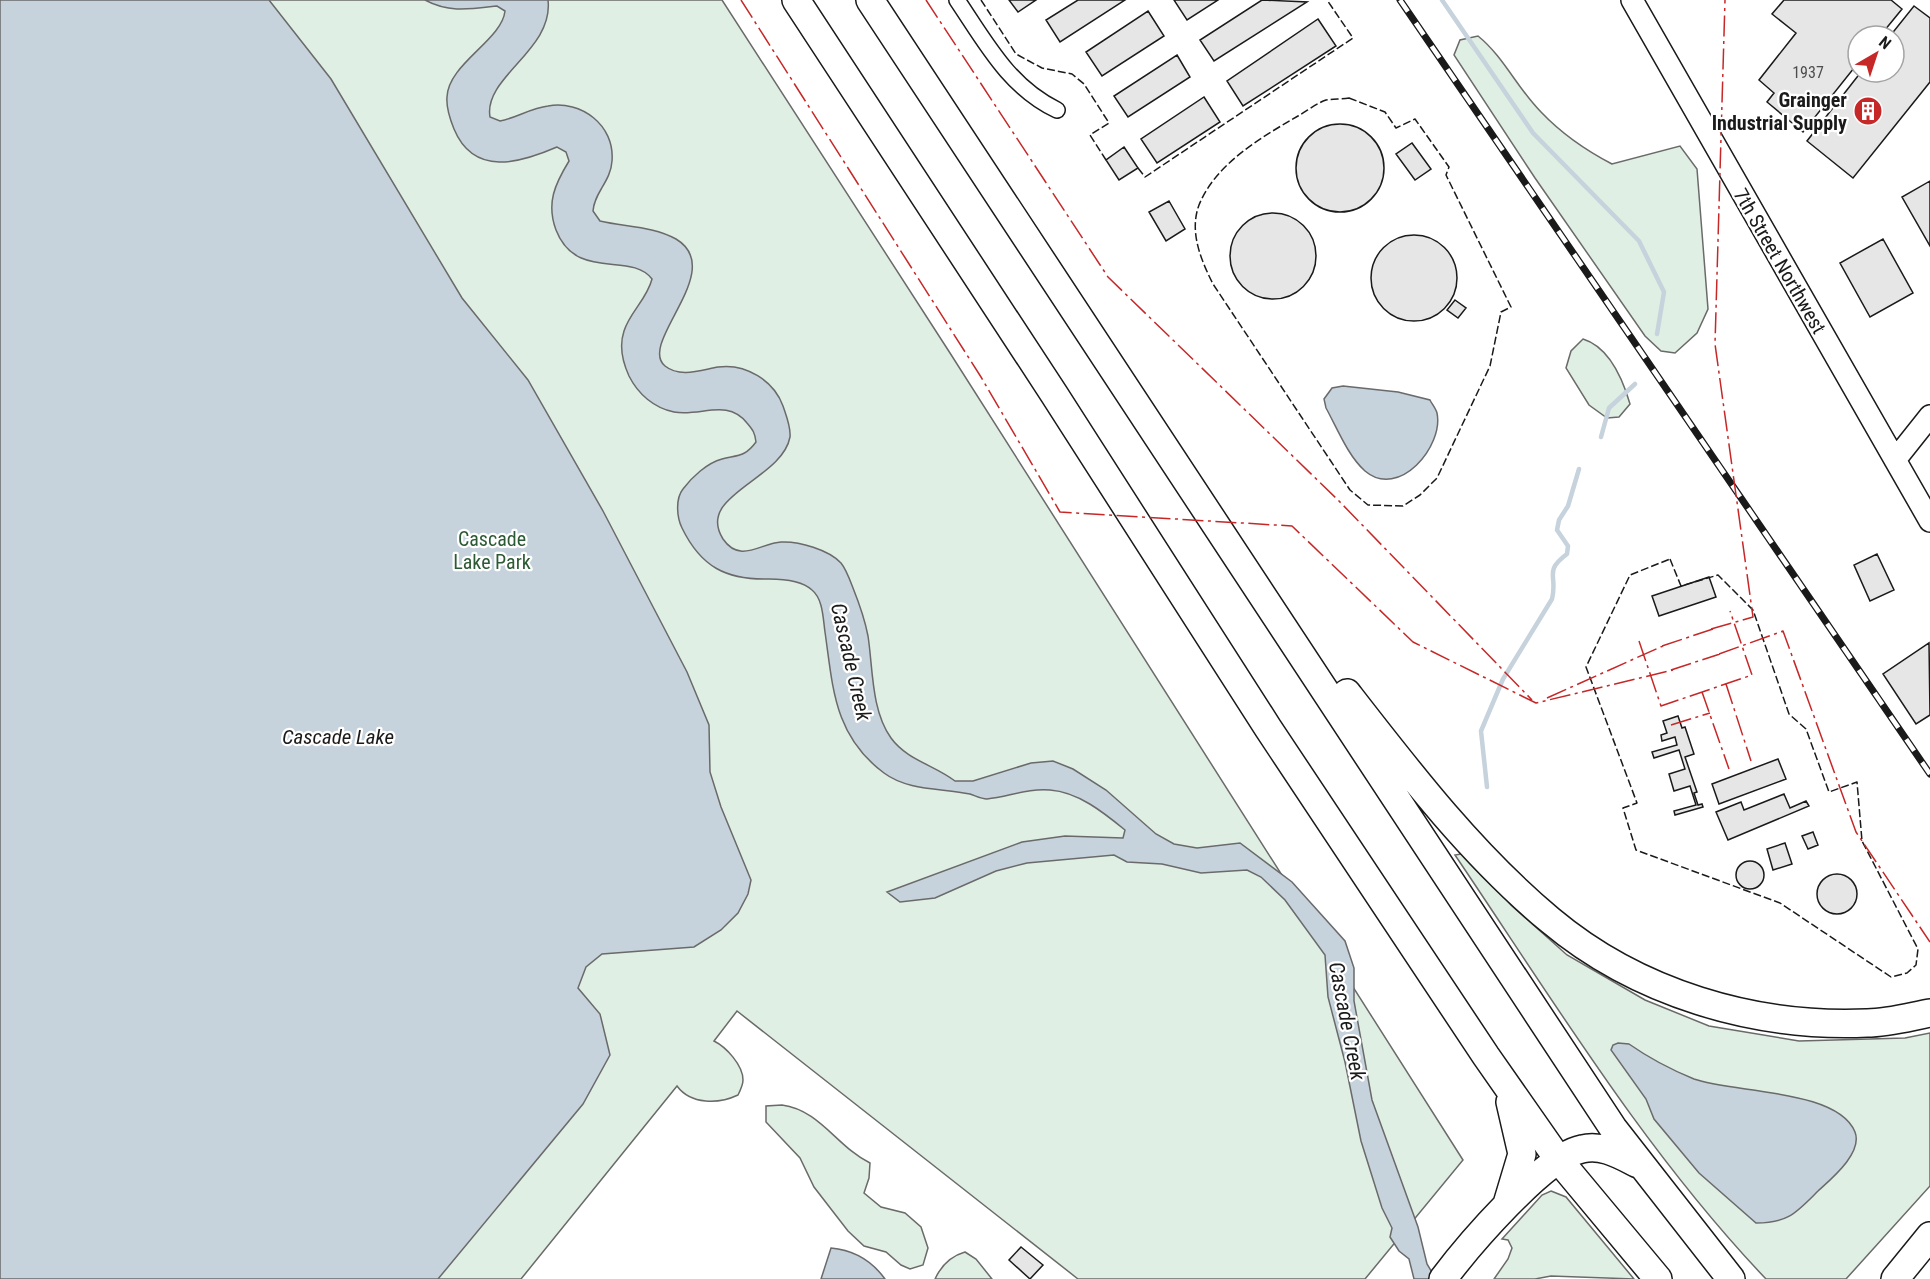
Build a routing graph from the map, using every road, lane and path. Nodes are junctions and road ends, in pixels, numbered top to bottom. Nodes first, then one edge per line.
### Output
1 (796, 0) edge
2 (870, 0) edge
3 (957, 0) edge
4 (1632, 0) edge
5 (1057, 110) dead end
6 (1930, 416) edge
7 (1895, 460) junction
8 (1930, 521) edge
9 (1228, 539) junction
10 (1930, 1013) edge
11 (1503, 1081) junction
12 (1558, 1159) junction
13 (1642, 1166) junction
14 (1506, 1208) junction
15 (1930, 1236) edge
16 (1898, 1273) edge
17 (1443, 1279) edge
18 (1658, 1279) edge
19 (1731, 1279) edge

1 - 11 highway
2 - 9 highway
3 - 5 street
4 - 7 street, 7th Street Northwest
6 - 7 street
7 - 8 street, 7th Street Northwest
9 - 10 highway
9 - 13 highway
11 - 12 highway
11 - 14 highway
12 - 13 highway
12 - 14 highway
12 - 18 highway
13 - 19 highway
14 - 17 highway
15 - 16 highway

